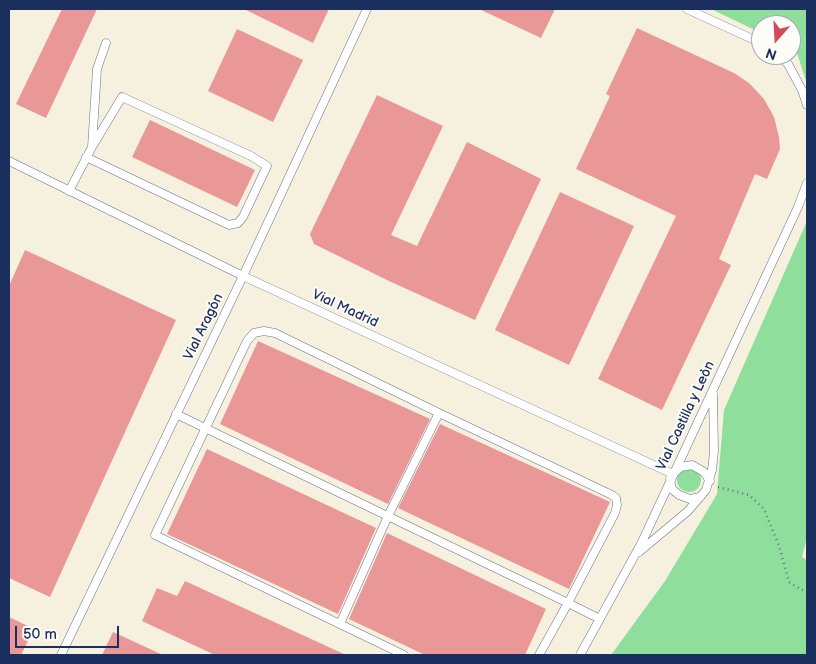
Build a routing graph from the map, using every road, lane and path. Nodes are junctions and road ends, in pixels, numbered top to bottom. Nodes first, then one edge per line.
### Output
1 (367, 9) edge
2 (687, 9) edge
3 (751, 38) edge
4 (106, 43) dead end
5 (789, 65) edge
6 (807, 105) edge
7 (92, 147) junction
8 (86, 157) junction
9 (9, 161) edge
10 (807, 183) edge
11 (68, 190) junction
12 (243, 276) junction
13 (714, 386) junction
14 (439, 413) junction
15 (176, 414) junction
16 (205, 429) junction
17 (672, 476) junction
18 (710, 483) junction
19 (702, 496) junction
20 (388, 516) junction
21 (634, 556) junction
22 (807, 592) edge
23 (568, 603) junction
24 (600, 619) junction
25 (340, 624) junction
26 (61, 655) edge
27 (404, 655) edge
28 (540, 655) edge
29 (580, 655) edge

1 - 12 lane, Vial Aragón
2 - 3 lane
4 - 7 lane
5 - 6 lane
7 - 8 lane
7 - 8 lane
8 - 11 lane
9 - 11 lane, Vial Madrid
10 - 13 lane, Vial Castilla y Leòn
11 - 12 lane, Vial Madrid
12 - 15 lane, Vial Aragón
12 - 17 lane, Vial Madrid
13 - 17 lane, Vial Castilla y Leòn
13 - 18 lane
14 - 16 lane
14 - 20 lane
14 - 23 lane
15 - 16 lane
15 - 26 lane, Vial Aragón
16 - 20 lane
16 - 25 lane
17 - 18 lane
17 - 19 lane
17 - 21 lane, Vial Castilla y Leòn
18 - 19 lane
18 - 22 path
19 - 21 lane
20 - 23 lane
20 - 25 lane
21 - 24 lane, Vial Castilla y Leòn
23 - 24 lane
23 - 28 lane
24 - 29 lane, Vial Castilla y Leòn
25 - 27 lane

